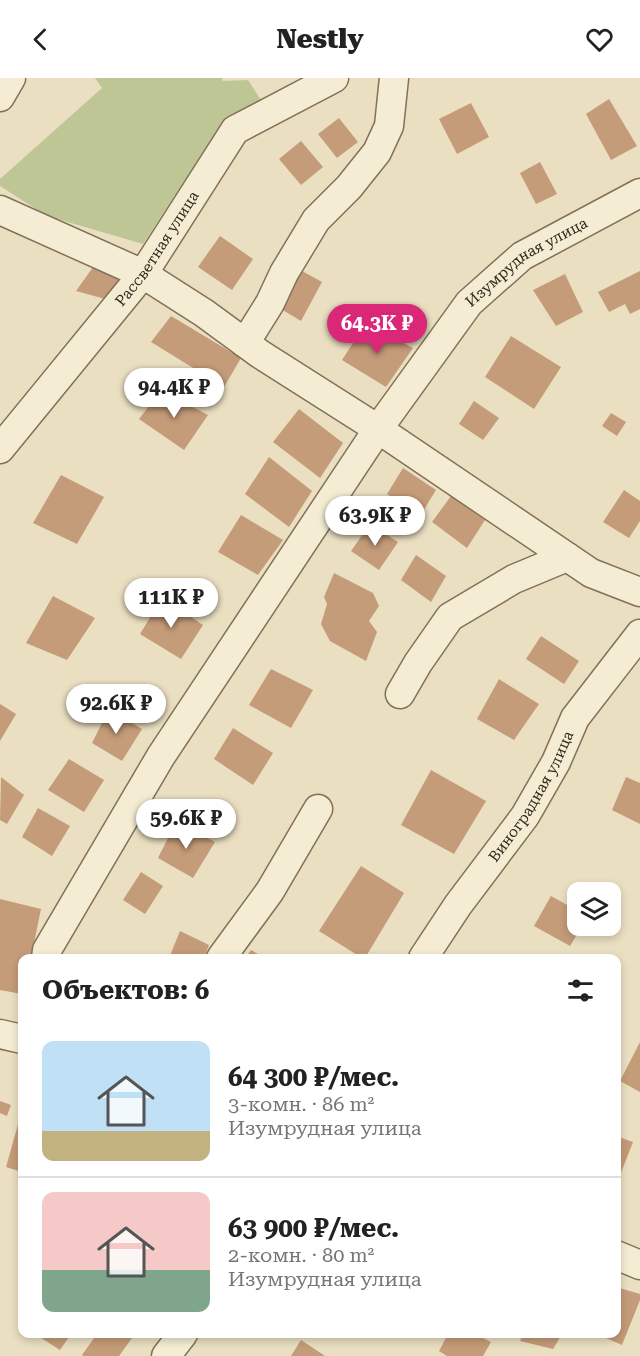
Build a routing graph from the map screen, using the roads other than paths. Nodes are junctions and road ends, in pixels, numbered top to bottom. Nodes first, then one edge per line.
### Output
1 (11, 78) edge
2 (334, 78) edge
3 (394, 78) edge
4 (0, 97) edge
5 (640, 193) edge
6 (0, 210) edge
7 (143, 274) junction
8 (245, 343) junction
9 (378, 429) junction
10 (0, 448) edge
11 (567, 557) junction
12 (640, 592) edge
13 (640, 634) edge
14 (400, 694) dead end
15 (318, 809) dead end
16 (46, 954) edge
17 (224, 954) edge
18 (426, 954) edge
19 (0, 1034) edge
20 (18, 1038) edge
21 (621, 1257) edge
22 (640, 1265) edge
23 (180, 1338) edge
24 (166, 1356) edge

1 - 4 street
2 - 7 street, Рассветная улица
3 - 8 street
5 - 9 street, Изумрудная улица
6 - 7 street
7 - 8 street
7 - 10 street, Рассветная улица
8 - 9 street
9 - 11 street
9 - 16 street, Изумрудная улица
11 - 12 street
11 - 14 street
13 - 18 street, Виноградная улица
15 - 17 street
19 - 20 street
21 - 22 street
23 - 24 street

